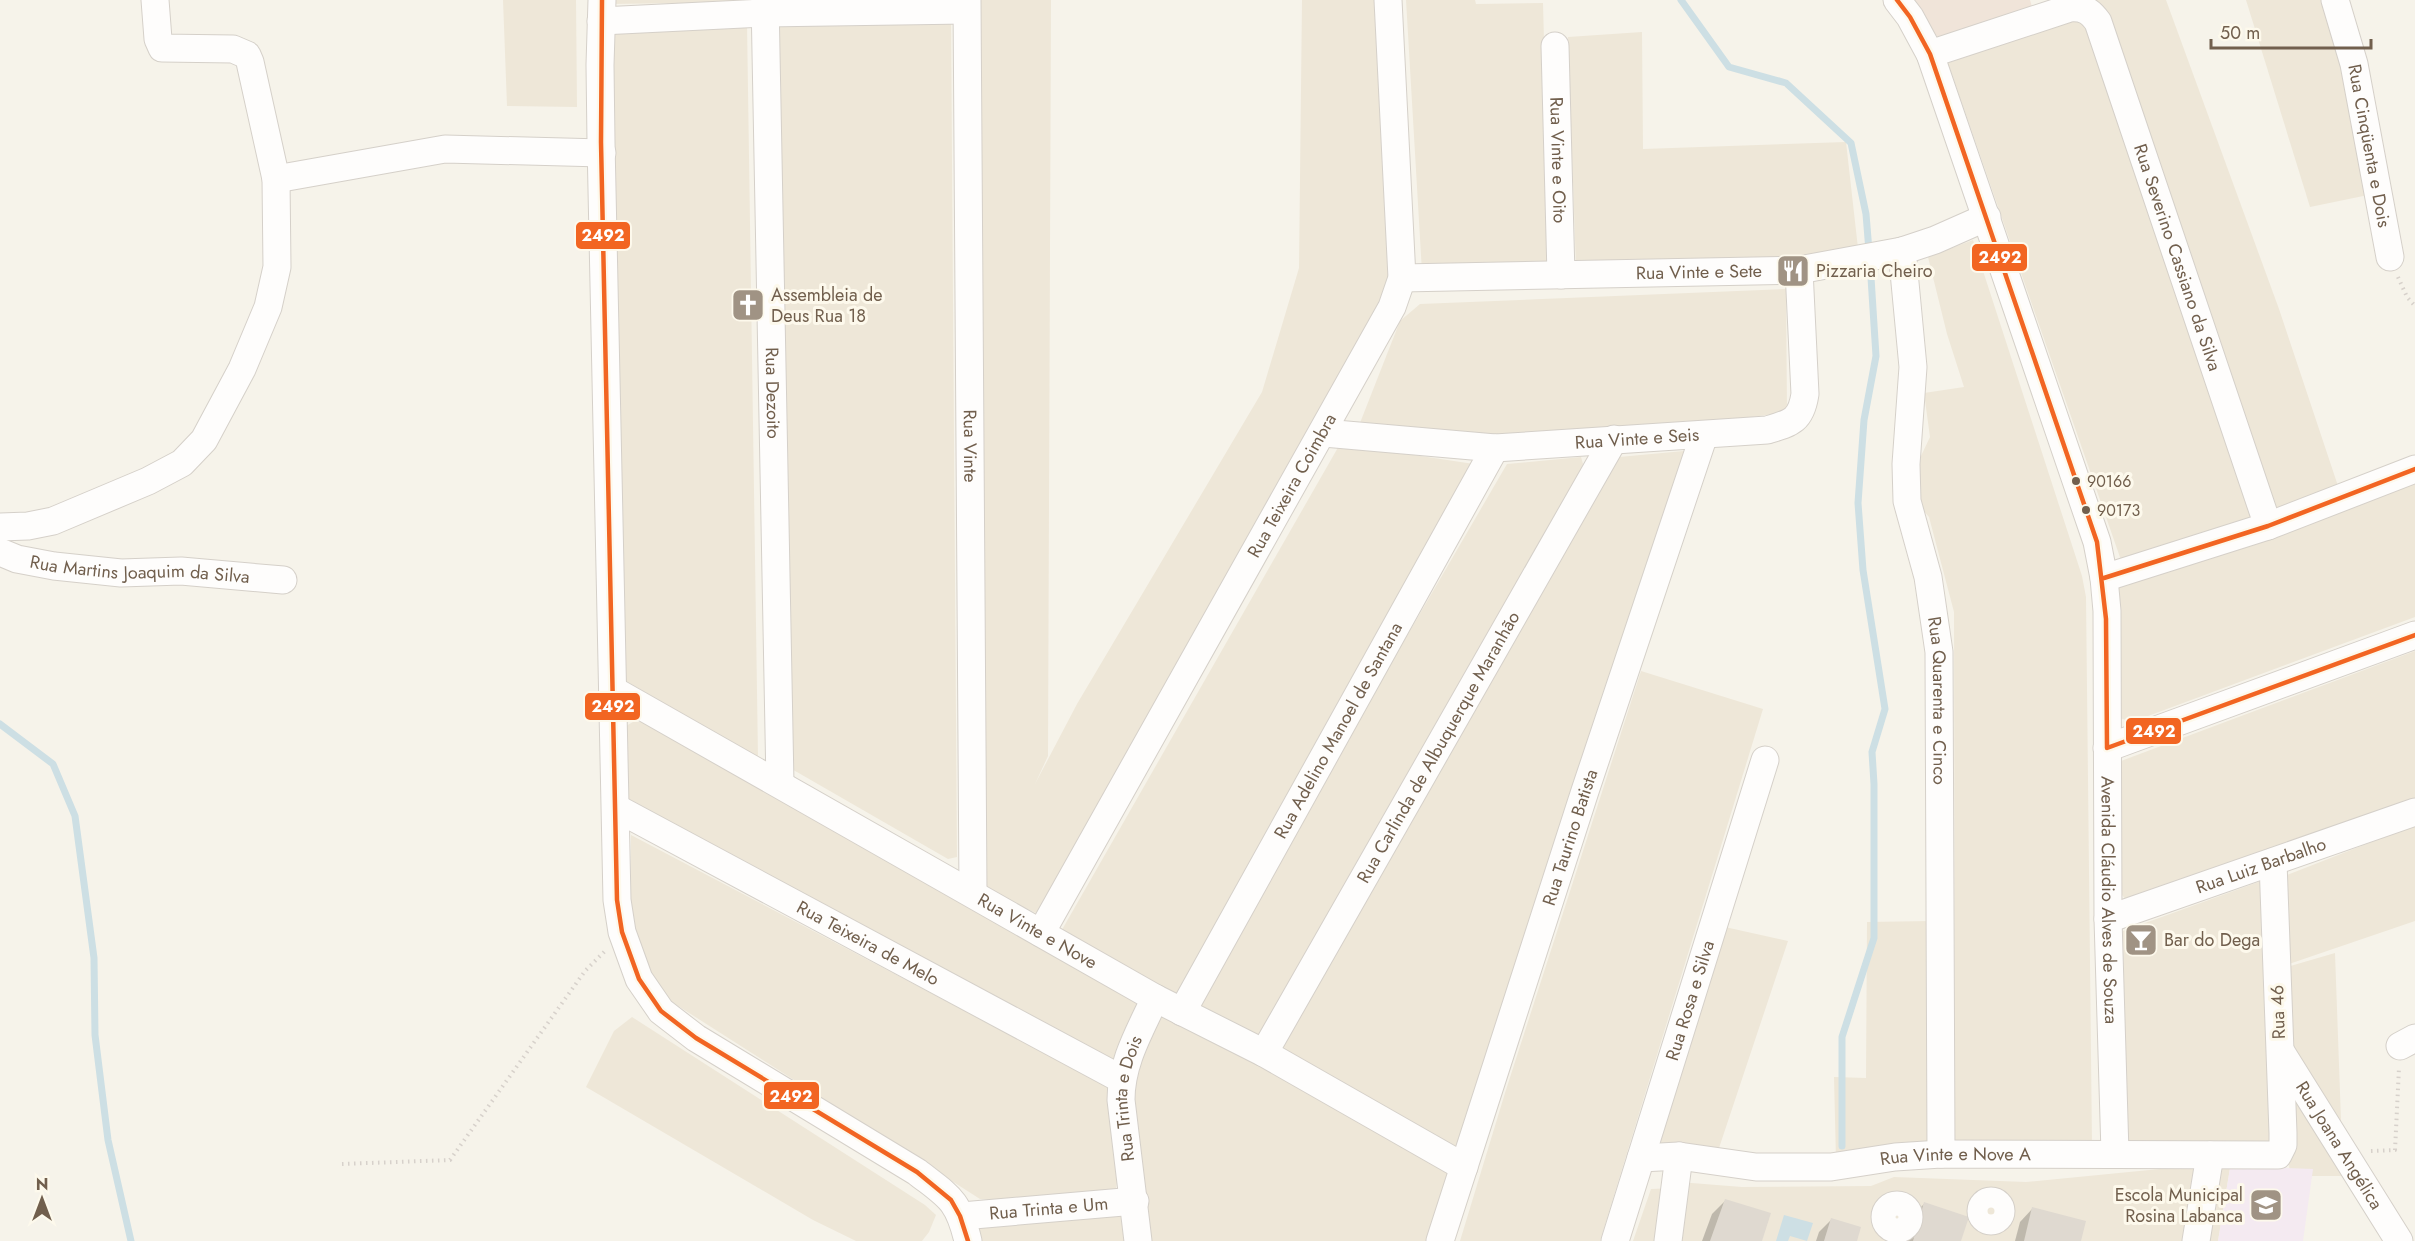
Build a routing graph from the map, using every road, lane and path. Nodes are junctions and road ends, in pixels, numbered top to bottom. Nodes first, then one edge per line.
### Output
1 (155, 0) edge
2 (1388, 0) edge
3 (1897, 0) edge
4 (2335, 0) edge
5 (966, 5) edge
6 (765, 6) edge
7 (602, 10) edge
8 (1556, 46) dead end
9 (1930, 54) junction
10 (602, 153) junction
11 (276, 179) junction
12 (1987, 217) junction
13 (1892, 254) junction
14 (2390, 257) joint
15 (1799, 270) junction
16 (1561, 275) junction
17 (1402, 278) junction
18 (2415, 306) edge
19 (1323, 433) junction
20 (1704, 435) junction
21 (1614, 440) junction
22 (1495, 448) junction
23 (2415, 470) edge
24 (2268, 526) junction
25 (0, 528) edge
26 (0, 552) edge
27 (2104, 578) junction
28 (283, 580) dead end
29 (2415, 635) edge
30 (613, 690) junction
31 (2107, 748) junction
32 (1765, 760) dead end
33 (780, 784) junction
34 (616, 808) junction
35 (2415, 812) edge
36 (2272, 862) junction
37 (973, 892) junction
38 (2108, 920) junction
39 (622, 932) junction
40 (1041, 933) junction
41 (1155, 998) junction
42 (1182, 1012) junction
43 (2408, 1042) edge
44 (2279, 1048) junction
45 (1264, 1053) junction
46 (1121, 1079) junction
47 (2115, 1153) junction
48 (1941, 1154) junction
49 (2343, 1154) junction
50 (2210, 1155) junction
51 (1679, 1156) junction
52 (2272, 1156) joint
53 (1641, 1158) junction
54 (342, 1164) dead end
55 (1464, 1167) junction
56 (1135, 1201) junction
57 (965, 1228) edge
58 (1138, 1241) edge
59 (1440, 1241) edge
60 (1615, 1241) edge
61 (1668, 1241) edge
62 (2196, 1241) edge
63 (2399, 1241) edge

1 - 11 street
2 - 17 street, Rua Teixeira Coimbra
3 - 9 street, Avenida Cláudio Alves de Souza
4 - 14 street, Rua Cinqüenta e Dois
5 - 6 street
5 - 37 street, Rua Vinte
6 - 7 street
6 - 33 street, Rua Dezoito
7 - 10 street
8 - 16 street, Rua Vinte e Oito
9 - 12 street, Avenida Cláudio Alves de Souza
9 - 24 street, Rua Severino Cassiano da Silva
10 - 11 street
10 - 30 street
11 - 25 street
12 - 13 street, Rua Vinte e Sete
12 - 27 street, Avenida Cláudio Alves de Souza
13 - 15 street, Rua Vinte e Sete
13 - 48 street, Rua Quarenta e Cinco
14 - 18 path
15 - 16 street, Rua Vinte e Sete
15 - 20 street, Rua Vinte e Seis
16 - 17 street, Rua Vinte e Sete
17 - 19 street, Rua Teixeira Coimbra
19 - 22 street, Rua Vinte e Seis
19 - 40 street, Rua Teixeira Coimbra
20 - 21 street, Rua Vinte e Seis
20 - 55 street, Rua Taurino Batista
21 - 22 street, Rua Vinte e Seis
21 - 45 street, Rua Carlinda de Albuquerque Maranhão
22 - 42 street, Rua Adelino Manoel de Santana
23 - 24 street
24 - 27 street
26 - 28 street, Rua Martins Joaquim da Silva
27 - 31 street, Avenida Cláudio Alves de Souza
29 - 31 street
30 - 33 street, Rua Vinte e Nove
30 - 34 street
31 - 38 street, Avenida Cláudio Alves de Souza
32 - 53 street, Rua Rosa e Silva
33 - 37 street, Rua Vinte e Nove
34 - 39 street
34 - 46 street, Rua Teixeira de Melo
35 - 36 street, Rua Luiz Barbalho
36 - 38 street, Rua Luiz Barbalho
36 - 44 street, Rua 46
37 - 40 street, Rua Vinte e Nove
38 - 47 street, Avenida Cláudio Alves de Souza
39 - 54 path
39 - 57 street
40 - 41 street, Rua Vinte e Nove
41 - 42 street, Rua Vinte e Nove
41 - 46 street, Rua Trinta e Dois
42 - 45 street, Rua Vinte e Nove
43 - 49 path
44 - 49 street, Rua Joana Angélica
44 - 52 street, Rua 46
45 - 55 street, Rua Vinte e Nove
46 - 56 street, Rua Trinta e Dois
47 - 48 street, Rua Vinte e Nove A
47 - 50 street, Rua Vinte e Nove A
48 - 51 street, Rua Vinte e Nove A
49 - 63 street, Rua Joana Angélica
50 - 52 street, Rua Vinte e Nove A
50 - 62 street
51 - 53 street, Rua Vinte e Nove A
51 - 61 street
53 - 60 street, Rua Rosa e Silva
55 - 59 street, Rua Taurino Batista
56 - 57 street, Rua Trinta e Um
56 - 58 street, Rua Trinta e Dois

